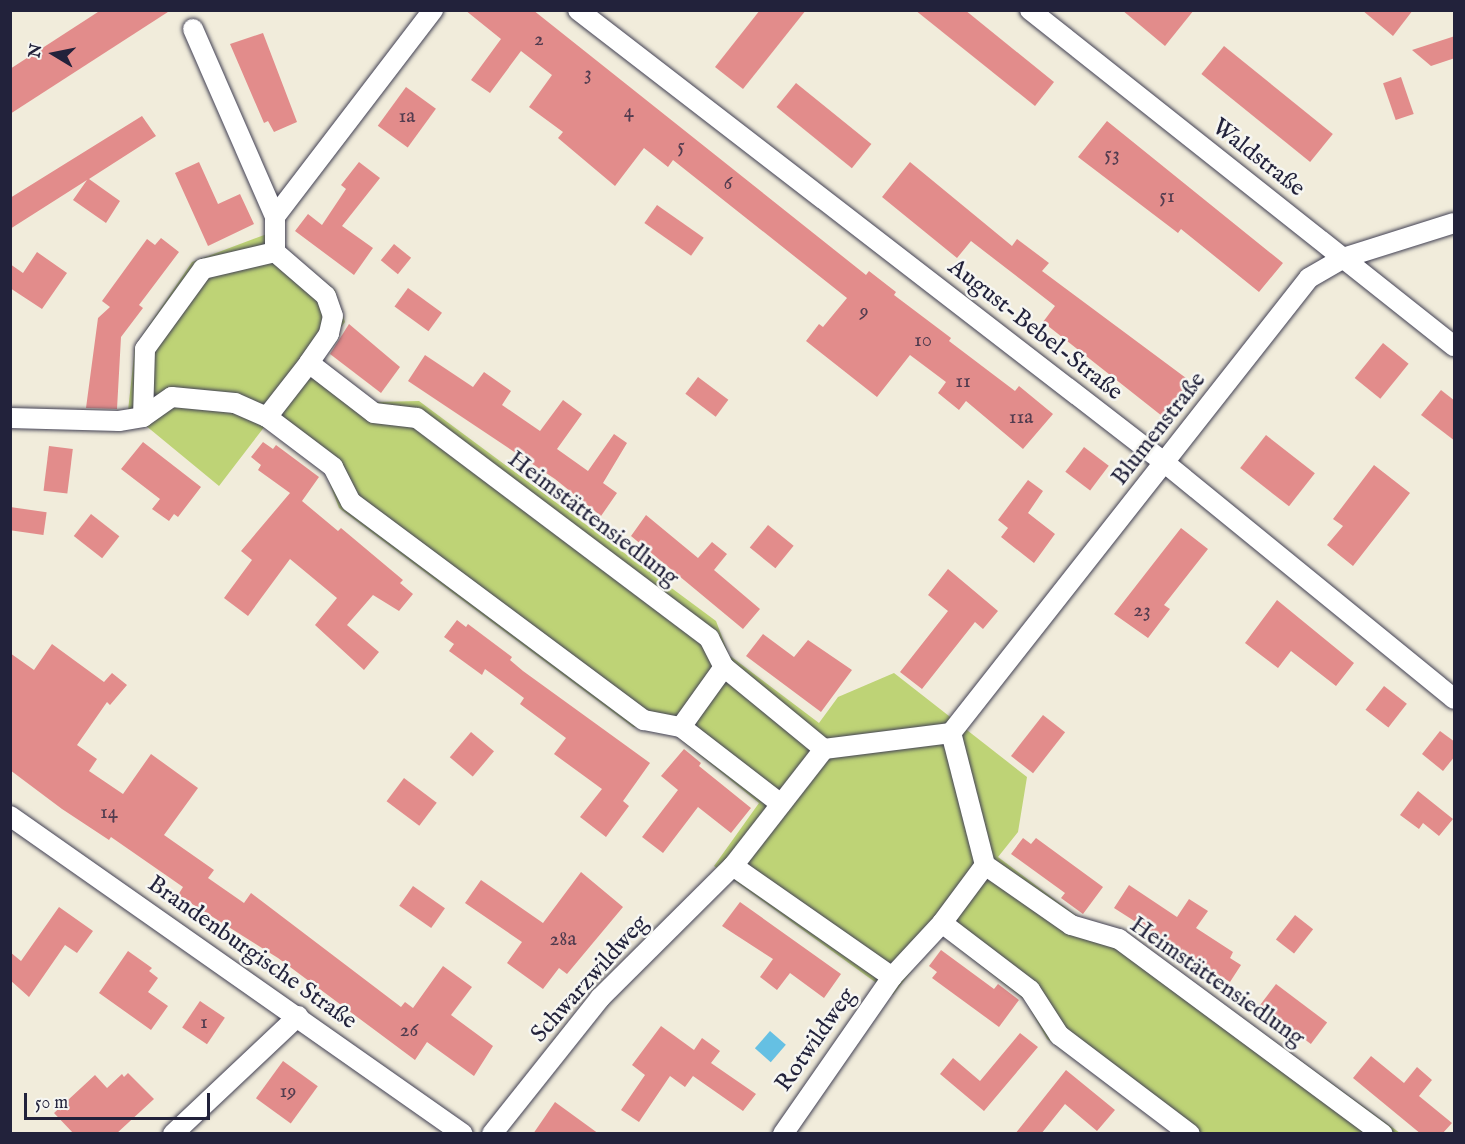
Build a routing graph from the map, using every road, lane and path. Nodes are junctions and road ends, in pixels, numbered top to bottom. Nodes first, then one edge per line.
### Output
1 (433, 10) edge
2 (578, 10) edge
3 (1030, 10) edge
4 (193, 29) dead end
5 (275, 217) junction
6 (1455, 223) edge
7 (275, 252) junction
8 (1343, 258) junction
9 (1455, 346) edge
10 (309, 363) junction
11 (143, 417) junction
12 (267, 417) junction
13 (10, 418) edge
14 (1165, 463) junction
15 (724, 667) junction
16 (1455, 699) edge
17 (681, 727) junction
18 (951, 733) junction
19 (824, 749) junction
20 (781, 804) junction
21 (10, 816) edge
22 (985, 865) junction
23 (733, 866) junction
24 (942, 924) junction
25 (892, 976) junction
26 (298, 1016) junction
27 (173, 1134) edge
28 (463, 1134) edge
29 (492, 1134) edge
30 (783, 1134) edge
31 (1190, 1134) edge
32 (1383, 1134) edge

1 - 5 street
2 - 14 street, August-Bebel-Straße
3 - 8 street, Waldstraße
4 - 5 street
5 - 7 street
6 - 8 street, Blumenstraße
7 - 10 street
7 - 11 street
8 - 9 street, Waldstraße
8 - 14 street, Blumenstraße
10 - 12 street
10 - 15 street, Heimstättensiedlung
11 - 12 street
11 - 13 street
12 - 17 street
14 - 16 street, August-Bebel-Straße
14 - 18 street, Blumenstraße
15 - 17 street
15 - 19 street, Heimstättensiedlung
17 - 20 street
18 - 19 street
18 - 22 street
19 - 20 street
20 - 23 street
21 - 26 street, Brandenburgische Straße
22 - 24 street
22 - 32 street, Heimstättensiedlung
23 - 25 street
23 - 29 street, Schwarzwildweg
24 - 25 street
24 - 31 street
25 - 30 street, Rotwildweg
26 - 27 street
26 - 28 street, Brandenburgische Straße

